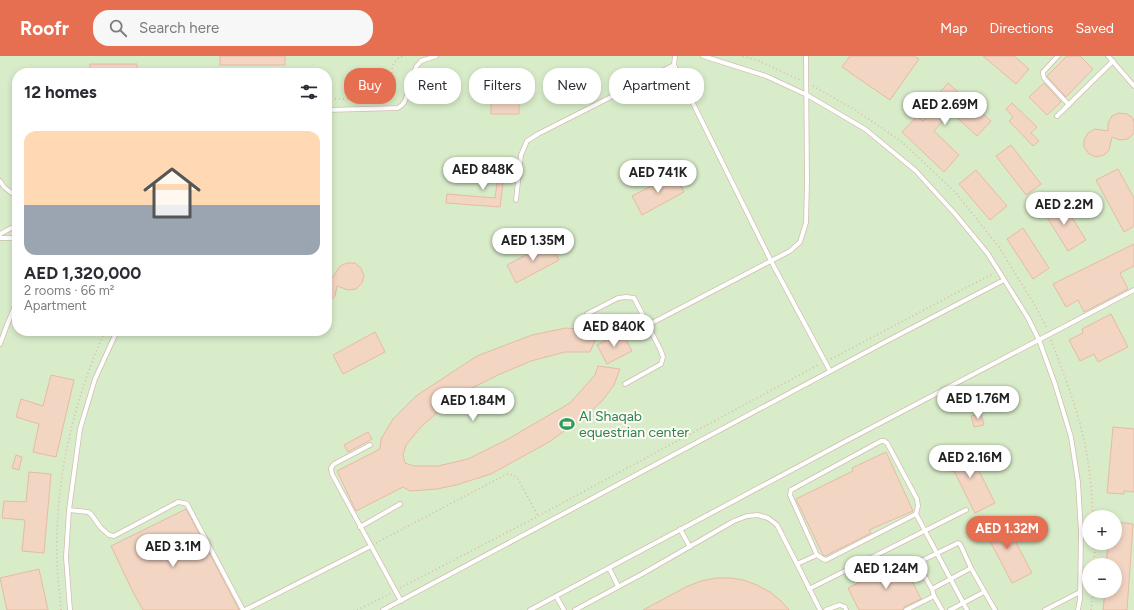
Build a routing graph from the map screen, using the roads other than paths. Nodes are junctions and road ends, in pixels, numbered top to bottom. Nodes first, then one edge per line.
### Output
1 (436, 56) edge
2 (675, 56) edge
3 (704, 56) edge
4 (806, 56) edge
5 (1058, 56) edge
6 (1108, 56) edge
7 (1113, 61) junction
8 (674, 65) junction
9 (1134, 86) edge
10 (806, 95) junction
11 (1069, 105) junction
12 (332, 110) edge
13 (1057, 116) dead end
14 (0, 181) edge
15 (12, 193) edge
16 (516, 200) dead end
17 (12, 228) edge
18 (0, 234) edge
19 (0, 238) edge
20 (12, 238) edge
21 (771, 261) junction
22 (1004, 280) junction
23 (1134, 290) edge
24 (12, 314) edge
25 (587, 314) dead end
26 (648, 326) junction
27 (115, 336) edge
28 (1039, 340) junction
29 (0, 344) edge
30 (830, 371) junction
31 (625, 384) dead end
32 (370, 445) dead end
33 (400, 504) dead end
34 (69, 510) junction
35 (966, 510) dead end
36 (916, 514) junction
37 (360, 527) junction
38 (680, 530) junction
39 (925, 531) junction
40 (371, 546) junction
41 (690, 547) junction
42 (936, 553) junction
43 (817, 555) junction
44 (797, 564) junction
45 (609, 568) junction
46 (972, 568) junction
47 (951, 580) junction
48 (618, 586) junction
49 (809, 589) junction
50 (932, 589) junction
51 (984, 592) junction
52 (1080, 592) junction
53 (556, 596) junction
54 (934, 596) junction
55 (401, 601) junction
56 (963, 602) junction
57 (70, 610) edge
58 (244, 610) edge
59 (383, 610) edge
60 (530, 610) edge
61 (564, 610) edge
62 (576, 610) edge
63 (820, 610) edge
64 (826, 610) edge
65 (846, 610) edge
66 (906, 610) edge
67 (942, 610) edge
68 (950, 610) edge
69 (967, 610) edge
70 (995, 610) edge
71 (1045, 610) edge
72 (1078, 610) edge

1 - 12 lane
2 - 8 lane
3 - 10 lane
4 - 10 lane
5 - 11 lane
6 - 7 lane
7 - 9 lane
7 - 11 lane
8 - 16 lane
8 - 21 lane
10 - 21 lane
10 - 22 lane
11 - 13 lane
14 - 15 lane
17 - 18 lane
19 - 20 lane
21 - 26 lane
21 - 30 lane
22 - 28 lane
22 - 30 lane
23 - 28 lane
24 - 29 lane
25 - 26 lane
26 - 31 lane
27 - 34 lane
28 - 38 lane
28 - 52 lane
30 - 55 lane
32 - 37 lane
33 - 37 lane
34 - 57 lane
34 - 58 lane
35 - 39 lane
36 - 39 lane
36 - 43 lane
36 - 43 lane
37 - 40 lane
38 - 41 lane
38 - 45 lane
39 - 42 lane
39 - 49 lane
40 - 55 lane
40 - 58 lane
41 - 44 lane
41 - 48 lane
42 - 46 lane
42 - 47 lane
42 - 50 lane
43 - 44 lane
44 - 49 lane
45 - 48 lane
45 - 53 lane
46 - 47 lane
46 - 51 lane
47 - 50 lane
47 - 56 lane
48 - 62 lane
49 - 63 lane
50 - 54 lane
51 - 56 lane
51 - 70 lane
52 - 71 lane
52 - 72 lane
53 - 60 lane
53 - 61 lane
54 - 66 lane
54 - 67 lane
55 - 59 lane
56 - 68 lane
56 - 69 lane
64 - 65 lane

